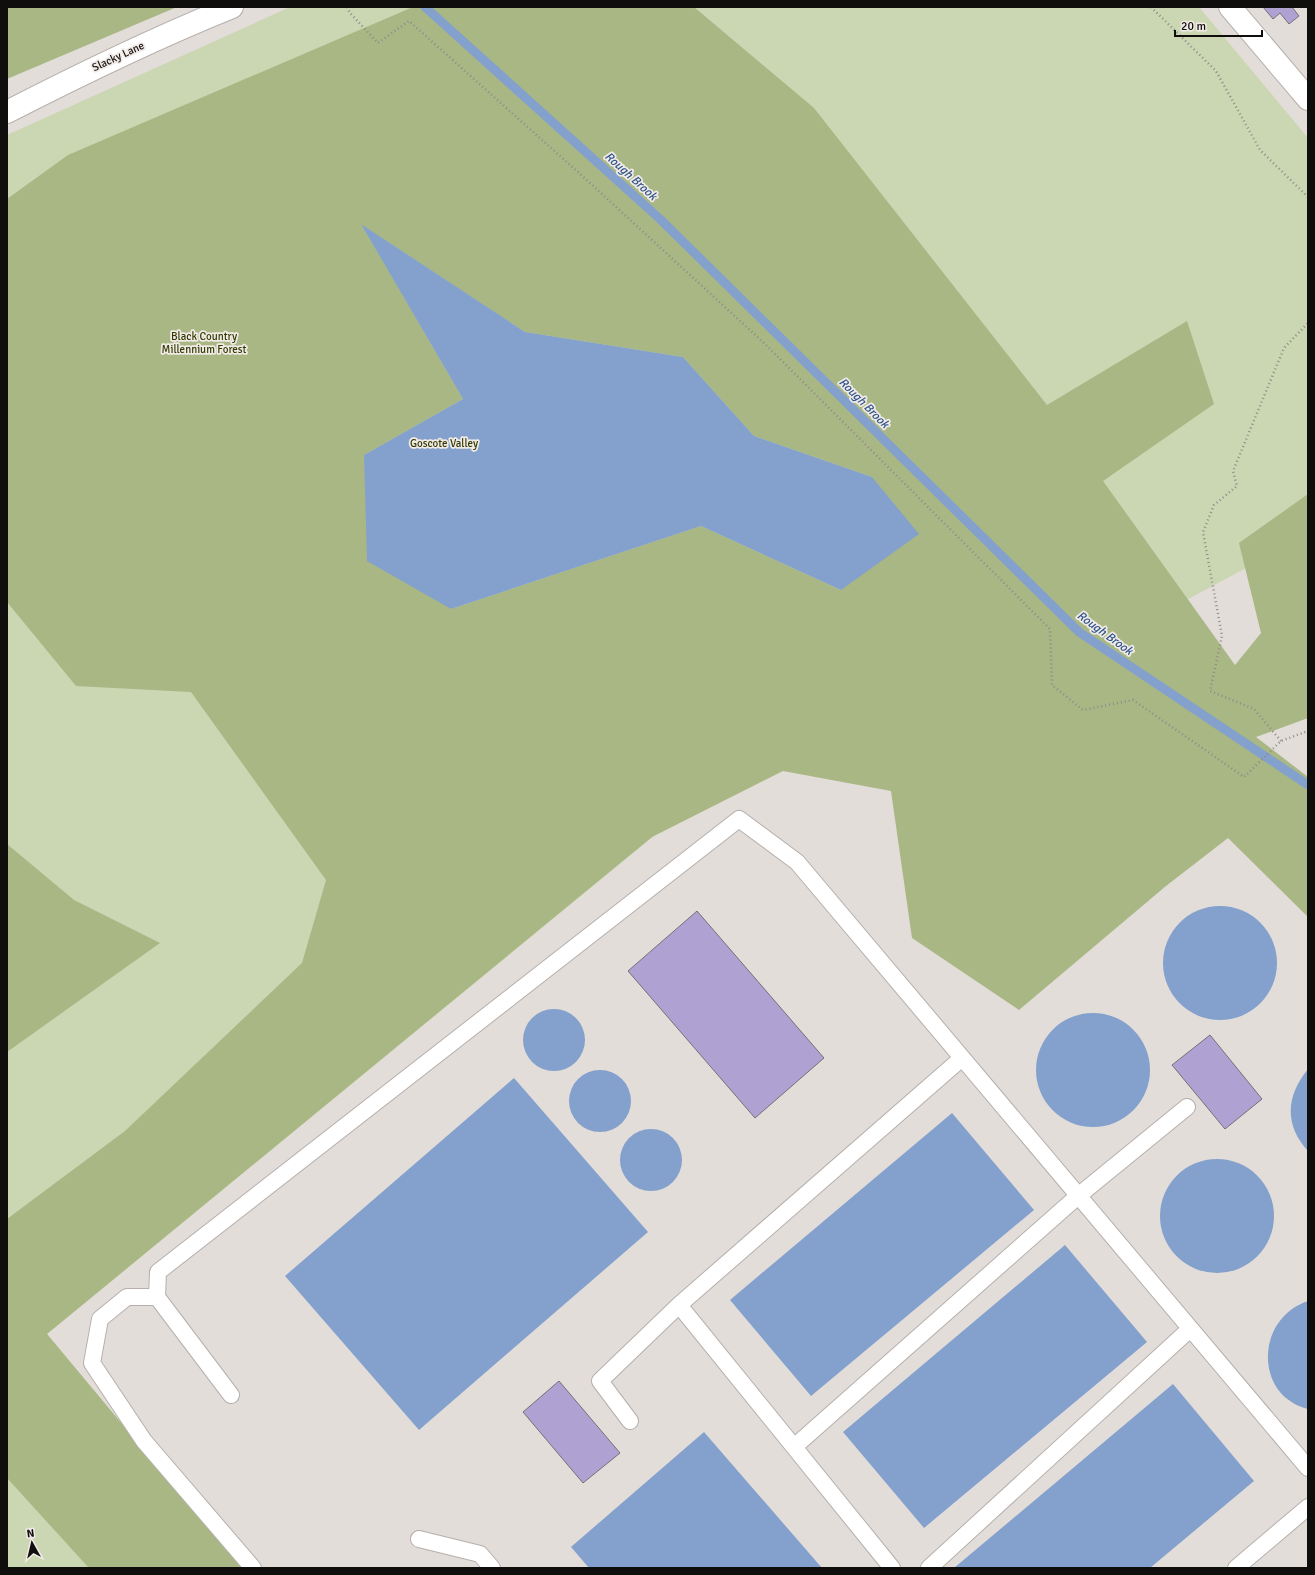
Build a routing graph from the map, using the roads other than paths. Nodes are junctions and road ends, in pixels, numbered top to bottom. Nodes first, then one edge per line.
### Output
1 (232, 7) edge
2 (1230, 7) edge
3 (1308, 100) edge
4 (7, 112) edge
5 (962, 1058) junction
6 (1187, 1107) dead end
7 (1078, 1196) junction
8 (157, 1297) junction
9 (679, 1305) junction
10 (1190, 1328) junction
11 (231, 1395) dead end
12 (630, 1421) dead end
13 (794, 1447) junction
14 (1308, 1468) edge
15 (1308, 1507) edge
16 (419, 1540) dead end
17 (253, 1568) edge
18 (492, 1568) edge
19 (892, 1568) edge
20 (929, 1568) edge
21 (1236, 1568) edge

1 - 4 street, Slacky Lane
2 - 3 street
5 - 7 lane
5 - 8 lane
5 - 9 lane
6 - 7 lane
7 - 10 lane
7 - 13 lane
8 - 11 lane
8 - 17 lane
9 - 12 lane
9 - 13 lane
10 - 14 lane
10 - 20 lane
13 - 19 lane
15 - 21 lane
16 - 18 lane

